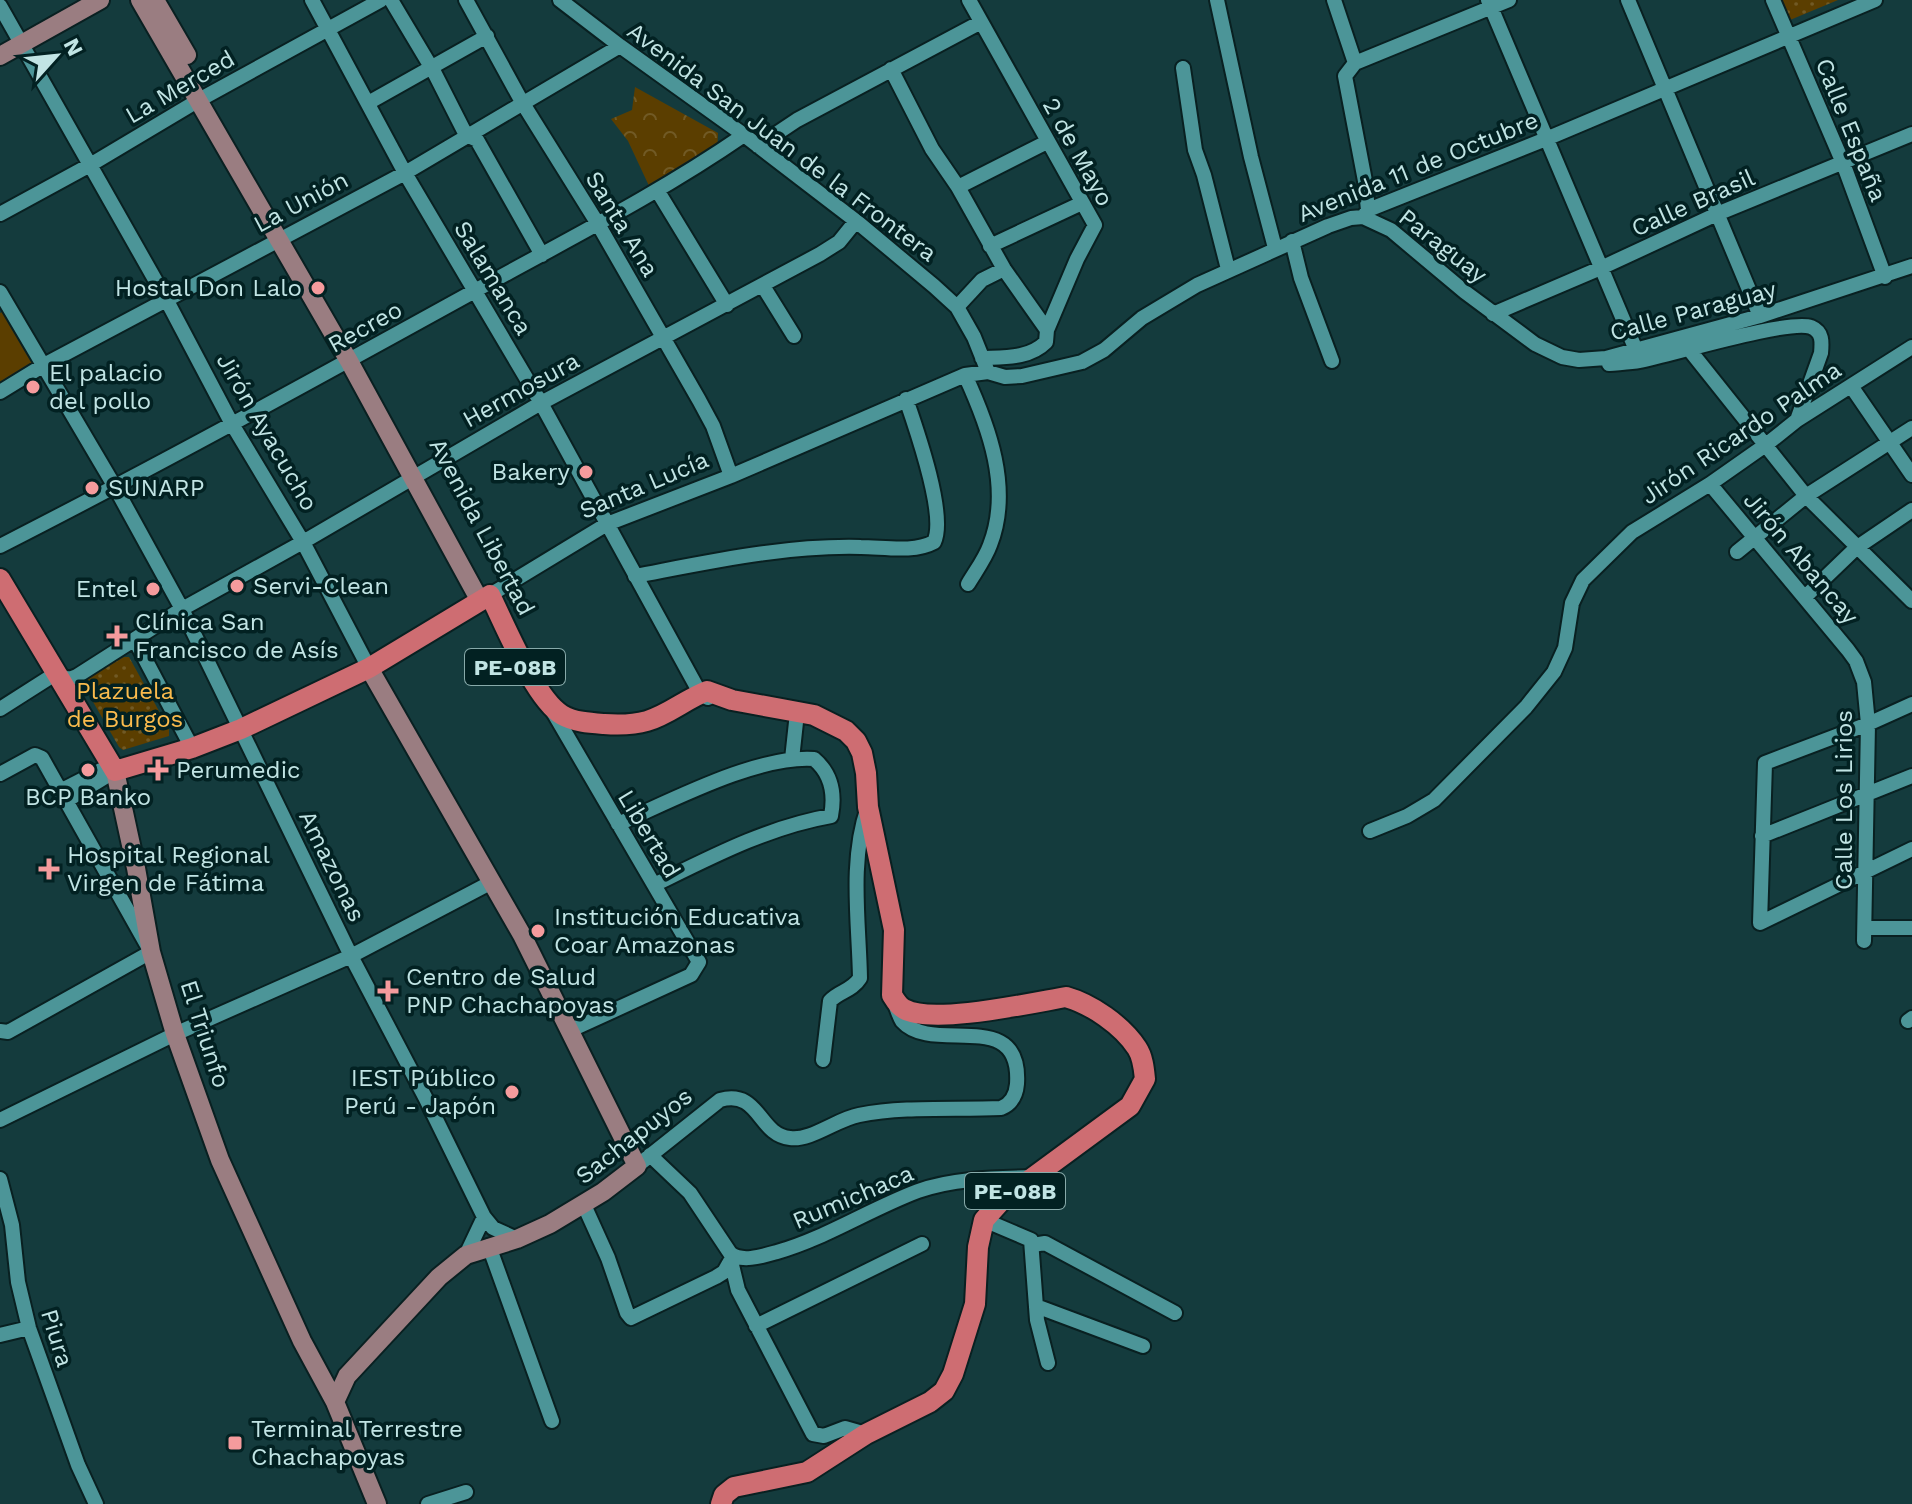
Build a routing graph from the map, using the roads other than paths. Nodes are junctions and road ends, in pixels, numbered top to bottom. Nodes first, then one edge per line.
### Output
1 (100, 0) edge
2 (140, 0) edge
3 (155, 0) edge
4 (312, 0) edge
5 (381, 0) edge
6 (391, 0) edge
7 (466, 0) edge
8 (560, 0) edge
9 (969, 0) edge
10 (1217, 0) edge
11 (1334, 0) edge
12 (1509, 0) edge
13 (1628, 0) edge
14 (1773, 0) edge
15 (1875, 0) edge
16 (1490, 4) edge
17 (0, 6) edge
18 (981, 22) junction
19 (330, 30) junction
20 (487, 36) junction
21 (1789, 38) junction
22 (21, 43) junction
23 (620, 46) junction
24 (0, 56) edge
25 (1355, 63) junction
26 (430, 68) junction
27 (1183, 68) dead end
28 (891, 69) junction
29 (1666, 87) junction
30 (204, 97) junction
31 (522, 102) junction
32 (368, 103) junction
33 (1912, 134) edge
34 (466, 135) junction
35 (744, 135) junction
36 (1546, 139) junction
37 (1047, 142) junction
38 (758, 146) junction
39 (1843, 163) junction
40 (90, 165) junction
41 (405, 173) junction
42 (958, 187) junction
43 (657, 190) junction
44 (1082, 203) junction
45 (0, 214) edge
46 (1366, 214) junction
47 (1717, 214) junction
48 (856, 221) junction
49 (598, 224) junction
50 (283, 237) junction
51 (1292, 241) junction
52 (990, 246) junction
53 (1275, 248) junction
54 (542, 255) junction
55 (1912, 266) edge
56 (1603, 267) junction
57 (1004, 269) junction
58 (1228, 269) junction
59 (1885, 277) junction
60 (763, 286) junction
61 (475, 291) junction
62 (0, 292) edge
63 (166, 299) junction
64 (727, 305) junction
65 (957, 307) junction
66 (1493, 314) junction
67 (1760, 316) junction
68 (1047, 330) junction
69 (794, 336) dead end
70 (663, 337) junction
71 (1912, 347) edge
72 (1688, 348) junction
73 (1636, 350) junction
74 (1562, 357) junction
75 (353, 358) junction
76 (1332, 361) dead end
77 (44, 365) junction
78 (985, 365) junction
79 (965, 375) junction
80 (1851, 386) junction
81 (0, 392) edge
82 (906, 399) junction
83 (541, 403) junction
84 (1797, 420) junction
85 (232, 424) junction
86 (1912, 428) edge
87 (1767, 444) junction
88 (1890, 444) junction
89 (417, 474) junction
90 (1912, 475) edge
91 (731, 476) junction
92 (1710, 484) junction
93 (115, 487) junction
94 (1806, 496) junction
95 (1912, 510) edge
96 (607, 524) junction
97 (1756, 539) junction
98 (303, 542) junction
99 (0, 546) edge
100 (1856, 548) junction
101 (1737, 552) dead end
102 (635, 576) junction
103 (0, 579) edge
104 (968, 584) dead end
105 (1805, 597) junction
106 (485, 598) junction
107 (1911, 598) edge
108 (182, 609) junction
109 (135, 640) junction
110 (1856, 661) joint
111 (369, 668) junction
112 (55, 674) junction
113 (709, 696) junction
114 (548, 703) junction
115 (1912, 704) edge
116 (0, 709) edge
117 (797, 713) junction
118 (1868, 724) junction
119 (560, 725) junction
120 (241, 729) junction
121 (192, 748) junction
122 (792, 759) junction
123 (115, 771) junction
124 (0, 774) edge
125 (1912, 776) edge
126 (1867, 794) junction
127 (63, 796) junction
128 (868, 807) junction
129 (618, 824) junction
130 (1370, 831) dead end
131 (1762, 836) junction
132 (1912, 849) edge
133 (1867, 870) junction
134 (490, 883) junction
135 (654, 885) junction
136 (1912, 928) edge
137 (151, 952) junction
138 (351, 956) junction
139 (892, 995) junction
140 (571, 1030) junction
141 (0, 1031) edge
142 (175, 1034) junction
143 (823, 1060) dead end
144 (0, 1120) edge
145 (644, 1160) junction
146 (1034, 1177) junction
147 (0, 1179) edge
148 (584, 1205) junction
149 (484, 1217) junction
150 (984, 1220) junction
151 (517, 1239) junction
152 (922, 1244) dead end
153 (1033, 1245) junction
154 (489, 1246) junction
155 (466, 1255) junction
156 (734, 1258) junction
157 (1036, 1306) junction
158 (1175, 1313) dead end
159 (756, 1326) junction
160 (29, 1328) junction
161 (0, 1335) edge
162 (1143, 1346) dead end
163 (1048, 1363) dead end
164 (335, 1402) junction
165 (552, 1421) dead end
166 (866, 1434) junction
167 (466, 1492) dead end
168 (96, 1504) edge
169 (377, 1504) edge
170 (428, 1504) edge
171 (721, 1504) edge

1 - 22 main road
2 - 30 main road, Avenida Libertad
3 - 30 main road, Avenida Libertad
4 - 19 street, Salamanca
5 - 19 street, La Merced
6 - 26 street
7 - 20 street, Santa Ana
8 - 23 street, Avenida San Juan de la Frontera
9 - 18 street, 2 de Mayo
10 - 53 street
11 - 25 street
12 - 16 street
13 - 29 street
14 - 21 street, Calle España
15 - 21 street, Avenida 11 de Octubre
16 - 25 street
16 - 36 street
17 - 22 street, Jirón Ayacucho
18 - 28 street
18 - 37 street, 2 de Mayo
19 - 30 street, La Merced
19 - 32 street, Salamanca
20 - 26 street
20 - 31 street, Santa Ana
21 - 29 street, Avenida 11 de Octubre
21 - 39 street, Calle España
22 - 24 main road
22 - 40 street, Jirón Ayacucho
23 - 31 street, La Unión
23 - 35 street, Avenida San Juan de la Frontera
25 - 46 street
26 - 32 street
26 - 34 street
27 - 58 street
28 - 38 street
28 - 42 street
29 - 36 street, Avenida 11 de Octubre
29 - 47 street
30 - 40 street, La Merced
30 - 50 main road, Avenida Libertad
31 - 34 street, La Unión
31 - 49 street, Santa Ana
32 - 41 street, Salamanca
33 - 39 street, Calle Brasil
34 - 41 street, La Unión
34 - 54 street
35 - 38 street, Avenida San Juan de la Frontera
35 - 43 street, Recreo
36 - 46 street, Avenida 11 de Octubre
36 - 56 street
37 - 42 street
37 - 44 street, 2 de Mayo
38 - 48 street, Avenida San Juan de la Frontera
39 - 47 street, Calle Brasil
39 - 59 street, Calle España
40 - 45 street, La Merced
40 - 63 street, Jirón Ayacucho
41 - 50 street, La Unión
41 - 61 street, Salamanca
42 - 52 street
43 - 49 street, Recreo
43 - 64 street
44 - 52 street
44 - 68 street, 2 de Mayo
46 - 51 street, Avenida 11 de Octubre
46 - 66 street, Paraguay
47 - 56 street, Calle Brasil
47 - 67 street
48 - 60 street, Hermosura
48 - 65 street, Avenida San Juan de la Frontera
49 - 54 street, Recreo
49 - 70 street, Santa Ana
50 - 63 street, La Unión
50 - 75 main road, Avenida Libertad
51 - 53 street, Avenida 11 de Octubre
51 - 76 street
52 - 57 street
53 - 58 street, Avenida 11 de Octubre
54 - 61 street, Recreo
55 - 59 street, Calle Paraguay
56 - 66 street, Calle Brasil
56 - 73 street
57 - 65 street
57 - 68 street
58 - 78 street, Avenida 11 de Octubre
59 - 67 street, Calle Paraguay
60 - 64 street, Hermosura
60 - 69 street
61 - 75 street, Recreo
61 - 83 street, Salamanca
62 - 77 street, Amazonas
63 - 77 street, La Unión
63 - 85 street, Jirón Ayacucho
64 - 70 street, Hermosura
65 - 78 street, Avenida San Juan de la Frontera
66 - 74 street, Calle Paraguay
67 - 73 street, Calle Paraguay
68 - 78 street
70 - 83 street, Hermosura
70 - 91 street, Santa Ana
71 - 80 street, Jirón Ricardo Palma
72 - 74 street
72 - 84 street
72 - 87 street
73 - 74 street, Calle Paraguay
75 - 85 street, Recreo
75 - 89 main road, Avenida Libertad
77 - 81 street, La Unión
77 - 93 street, Amazonas
78 - 79 street, Santa Lucía
79 - 82 street, Santa Lucía
79 - 104 street
80 - 84 street, Jirón Ricardo Palma
80 - 88 street
82 - 91 street, Santa Lucía
82 - 102 street
83 - 89 street, Hermosura
83 - 96 street, Salamanca
84 - 87 street, Jirón Ricardo Palma
85 - 93 street, Recreo
85 - 98 street, Jirón Ayacucho
86 - 88 street
87 - 92 street, Jirón Ricardo Palma
87 - 94 street
88 - 90 street
88 - 94 street
89 - 98 street, Hermosura
89 - 106 main road, Avenida Libertad
91 - 96 street, Santa Lucía
92 - 97 street, Jirón Abancay
92 - 130 street, Jirón Ricardo Palma
93 - 99 street, Recreo
93 - 108 street, Amazonas
94 - 97 street
94 - 100 street
95 - 100 street
96 - 102 street, Salamanca
96 - 106 street, Santa Lucía
97 - 101 street
97 - 105 street, Jirón Abancay
98 - 108 street, Hermosura
98 - 111 street, Jirón Ayacucho
100 - 105 street
100 - 107 street
102 - 113 street, Salamanca
103 - 112 highway, El Triunfo
105 - 110 street, Jirón Abancay
106 - 111 highway, Santa Lucía / PE-08B
106 - 114 highway, Avenida Libertad / PE-08B
106 - 119 highway, Avenida Libertad / PE-08B
108 - 109 street, Hermosura
108 - 120 street, Amazonas
109 - 112 street, Hermosura
109 - 121 street
110 - 118 street, Calle Los Lirios
111 - 120 highway, Santa Lucía / PE-08B
111 - 134 main road, Jirón Ayacucho
112 - 116 street, Hermosura
112 - 123 highway, El Triunfo
113 - 114 highway, PE-08B
113 - 117 highway
113 - 119 highway
114 - 119 street, Avenida Libertad
115 - 118 street
117 - 122 street
117 - 128 highway
118 - 126 street, Calle Los Lirios
118 - 131 street
119 - 129 street, Libertad
120 - 121 highway, Santa Lucía / PE-08B
120 - 138 street, Amazonas
121 - 123 highway, Santa Lucía / PE-08B
122 - 129 street
122 - 135 street
123 - 127 street, Santa Lucía
123 - 137 main road, El Triunfo
124 - 127 street
125 - 126 street
126 - 131 street
126 - 133 street, Calle Los Lirios
127 - 137 street
128 - 139 highway
128 - 143 street
129 - 135 street, Libertad
131 - 133 street
132 - 133 street
133 - 136 street, Calle Los Lirios
134 - 138 street
134 - 140 main road, Jirón Ayacucho
135 - 140 street, Libertad
137 - 141 street
137 - 142 main road, El Triunfo
138 - 142 street
138 - 149 street, Amazonas
139 - 145 street, Sachapuyos
139 - 146 highway, PE-08B
140 - 145 main road, Jirón Ayacucho
142 - 144 street
142 - 164 main road, El Triunfo
145 - 148 main road, Sachapuyos
145 - 156 street
146 - 150 highway, PE-08B
146 - 156 street, Rumichaca
147 - 160 street, Piura
148 - 151 main road, Sachapuyos
148 - 156 street
149 - 151 street, Amazonas
149 - 155 street
150 - 153 street
150 - 166 highway, PE-08B
151 - 154 main road, Sachapuyos
152 - 159 street
153 - 157 street
153 - 158 street
154 - 155 main road, Sachapuyos
154 - 165 street
155 - 164 main road, Sachapuyos
156 - 159 street
157 - 162 street
157 - 163 street
159 - 166 street
160 - 161 street
160 - 168 street, Piura
164 - 169 main road, El Triunfo
166 - 171 highway, PE-08B
167 - 170 street

